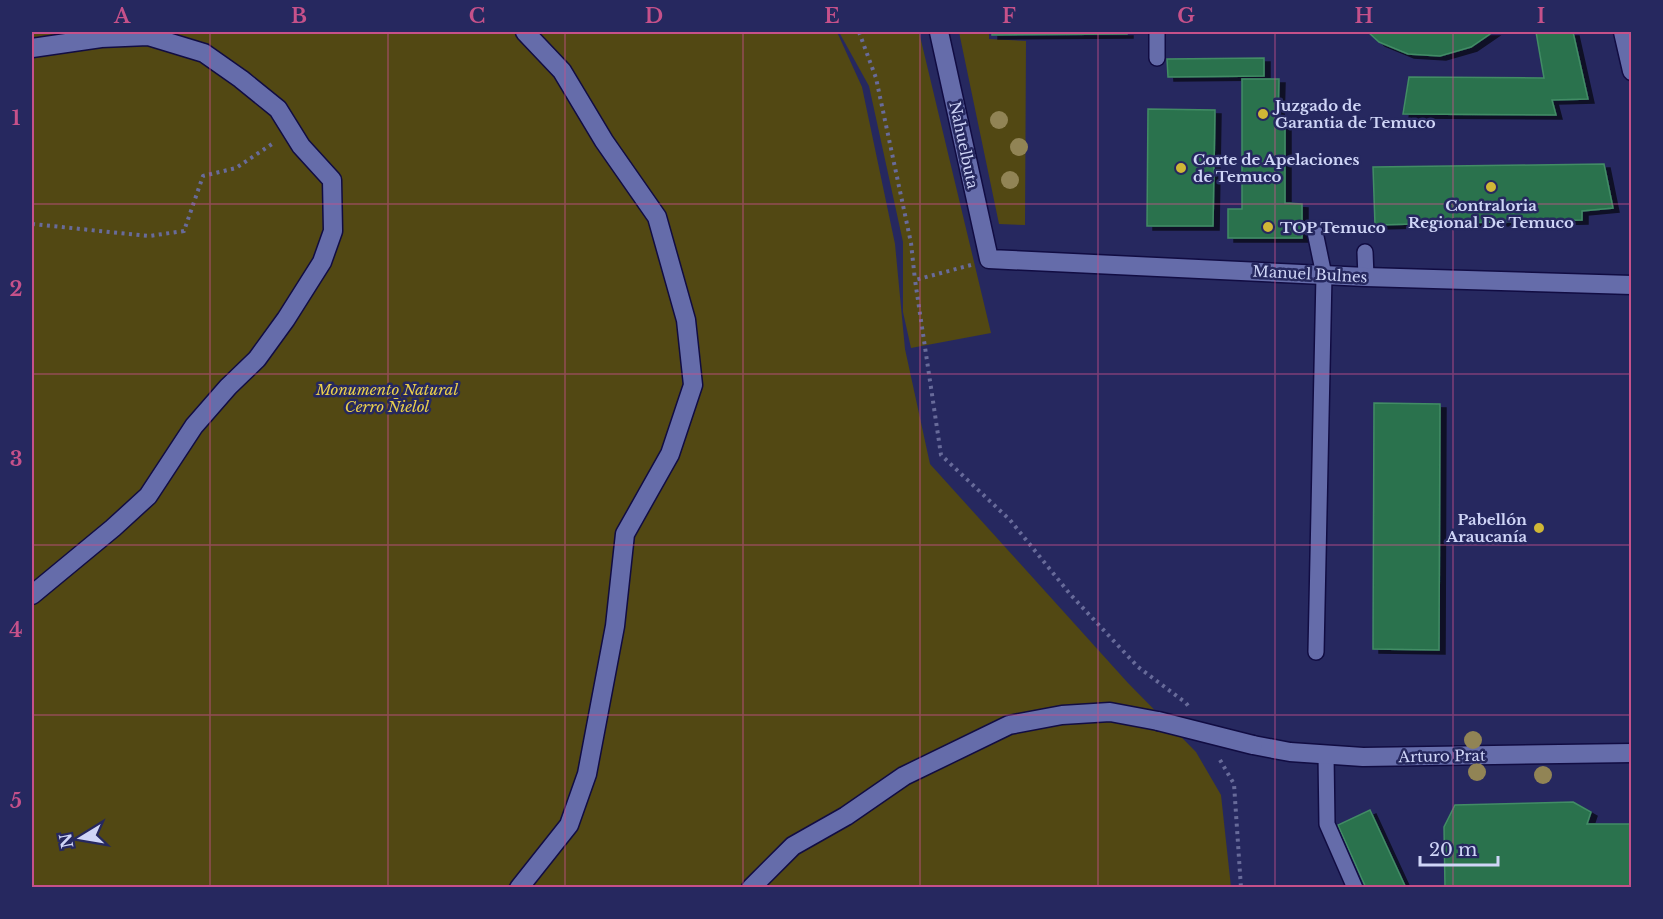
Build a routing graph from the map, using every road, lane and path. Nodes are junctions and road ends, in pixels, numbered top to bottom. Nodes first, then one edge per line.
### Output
1 (525, 32) edge
2 (859, 32) edge
3 (939, 32) edge
4 (1157, 32) edge
5 (1623, 32) edge
6 (32, 48) edge
7 (1157, 58) dead end
8 (1632, 71) edge
9 (292, 131) junction
10 (32, 224) edge
11 (1315, 232) dead end
12 (1365, 252) dead end
13 (989, 259) junction
14 (1324, 275) junction
15 (1366, 277) junction
16 (915, 280) junction
17 (1632, 285) edge
18 (32, 595) edge
19 (1316, 652) dead end
20 (1192, 713) dead end
21 (1632, 753) edge
22 (1216, 754) dead end
23 (1326, 755) junction
24 (519, 888) edge
25 (751, 888) edge
26 (1241, 888) edge
27 (1355, 888) edge

1 - 24 street
2 - 16 path
3 - 13 street, Nahuelbuta
4 - 7 lane
5 - 8 street
6 - 9 street
9 - 10 path
9 - 18 street
11 - 14 lane
12 - 15 lane
13 - 14 street, Manuel Bulnes
13 - 16 path
14 - 15 street, Manuel Bulnes
14 - 19 lane
15 - 17 street, Manuel Bulnes
16 - 20 path
21 - 23 street, Arturo Prat
22 - 26 path
23 - 25 street, Arturo Prat, bridge
23 - 27 lane

